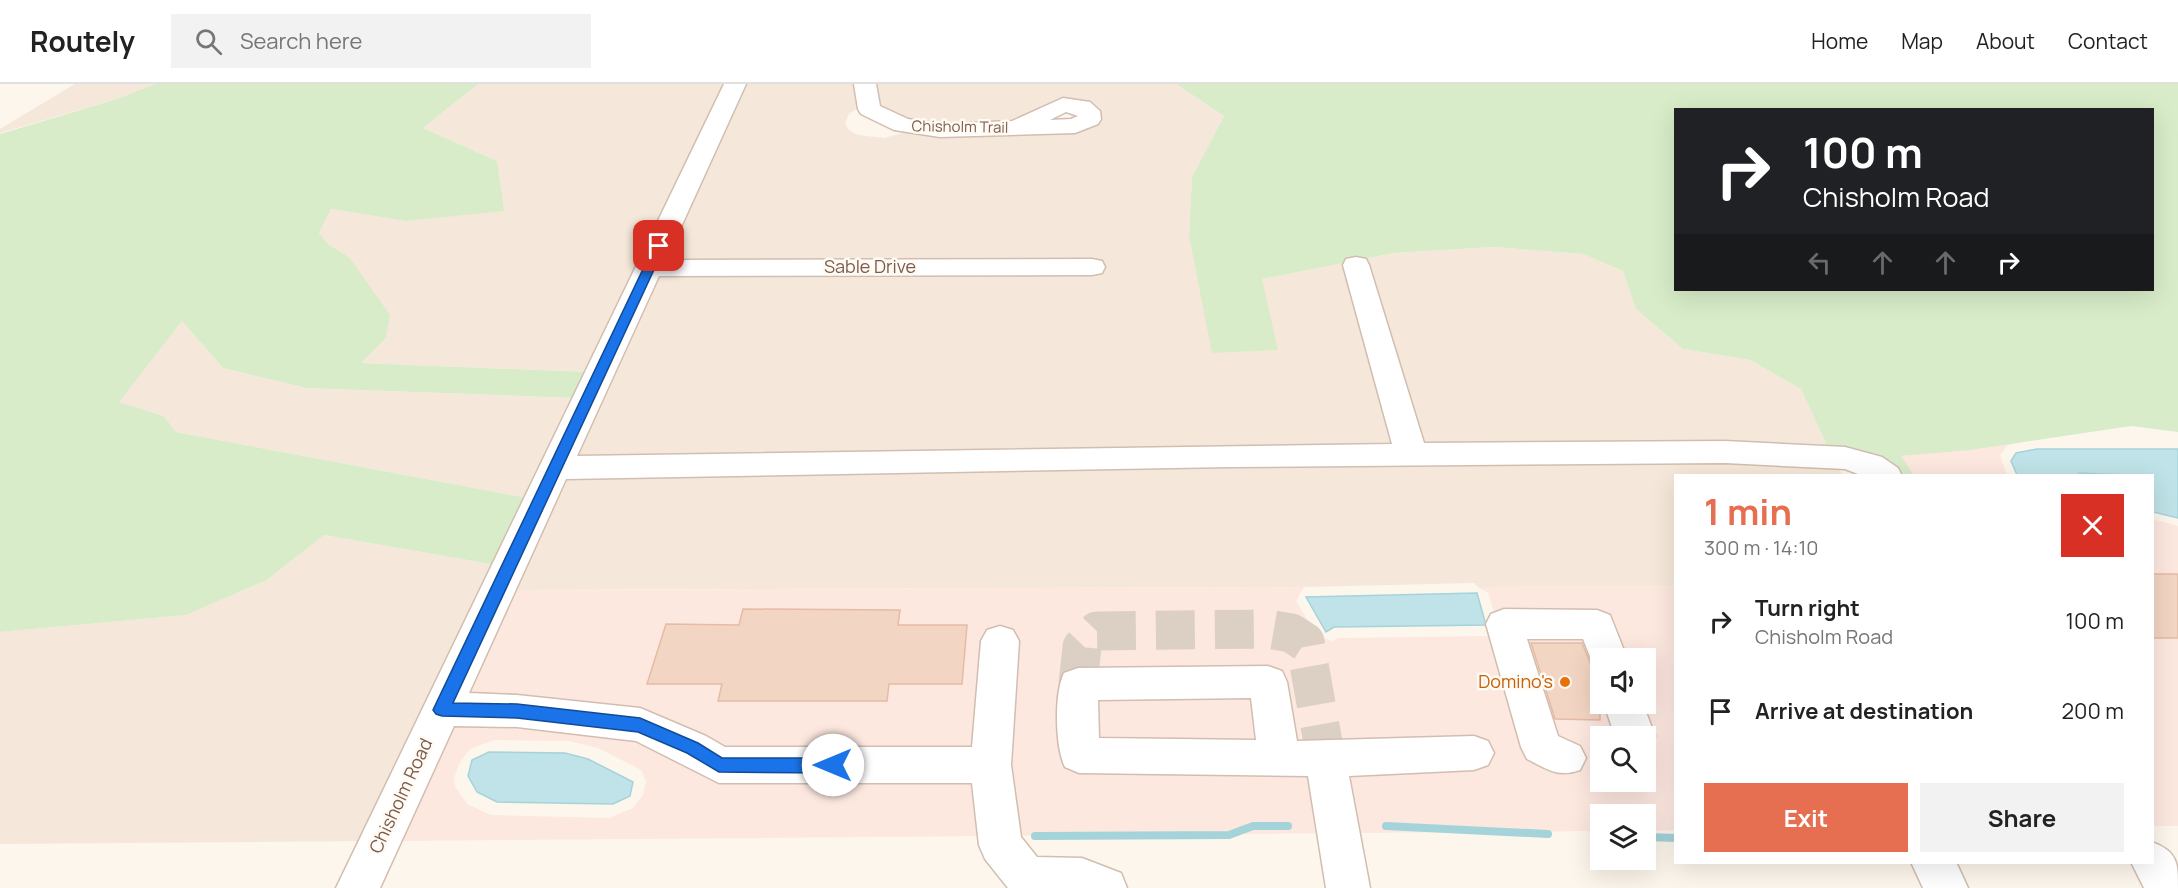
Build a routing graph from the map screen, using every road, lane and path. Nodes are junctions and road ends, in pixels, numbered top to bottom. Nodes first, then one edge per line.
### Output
1 (735, 84) edge
2 (865, 84) edge
3 (1016, 128) dead end
4 (1356, 265) dead end
5 (1092, 267) dead end
6 (649, 268) junction
7 (1411, 455) junction
8 (554, 468) junction
9 (1883, 474) edge
10 (1000, 641) dead end
11 (1605, 648) edge
12 (442, 710) junction
13 (1474, 753) dead end
14 (1279, 758) junction
15 (1566, 758) dead end
16 (1326, 759) junction
17 (991, 765) junction
18 (1933, 864) edge
19 (2153, 864) edge
20 (358, 888) edge
21 (1105, 888) edge
22 (1348, 888) edge
23 (1946, 888) edge
24 (2169, 888) edge

1 - 6 street, Chisholm Road
2 - 3 street, Chisholm Trail
4 - 7 street
5 - 6 street, Sable Drive
6 - 8 street, Chisholm Road
7 - 8 street
7 - 9 street
8 - 12 street, Chisholm Road
10 - 17 street
11 - 15 street
12 - 17 street
12 - 20 street, Chisholm Road
13 - 16 street
14 - 14 street
14 - 16 street
16 - 22 street
17 - 21 street
18 - 23 street
19 - 24 street

